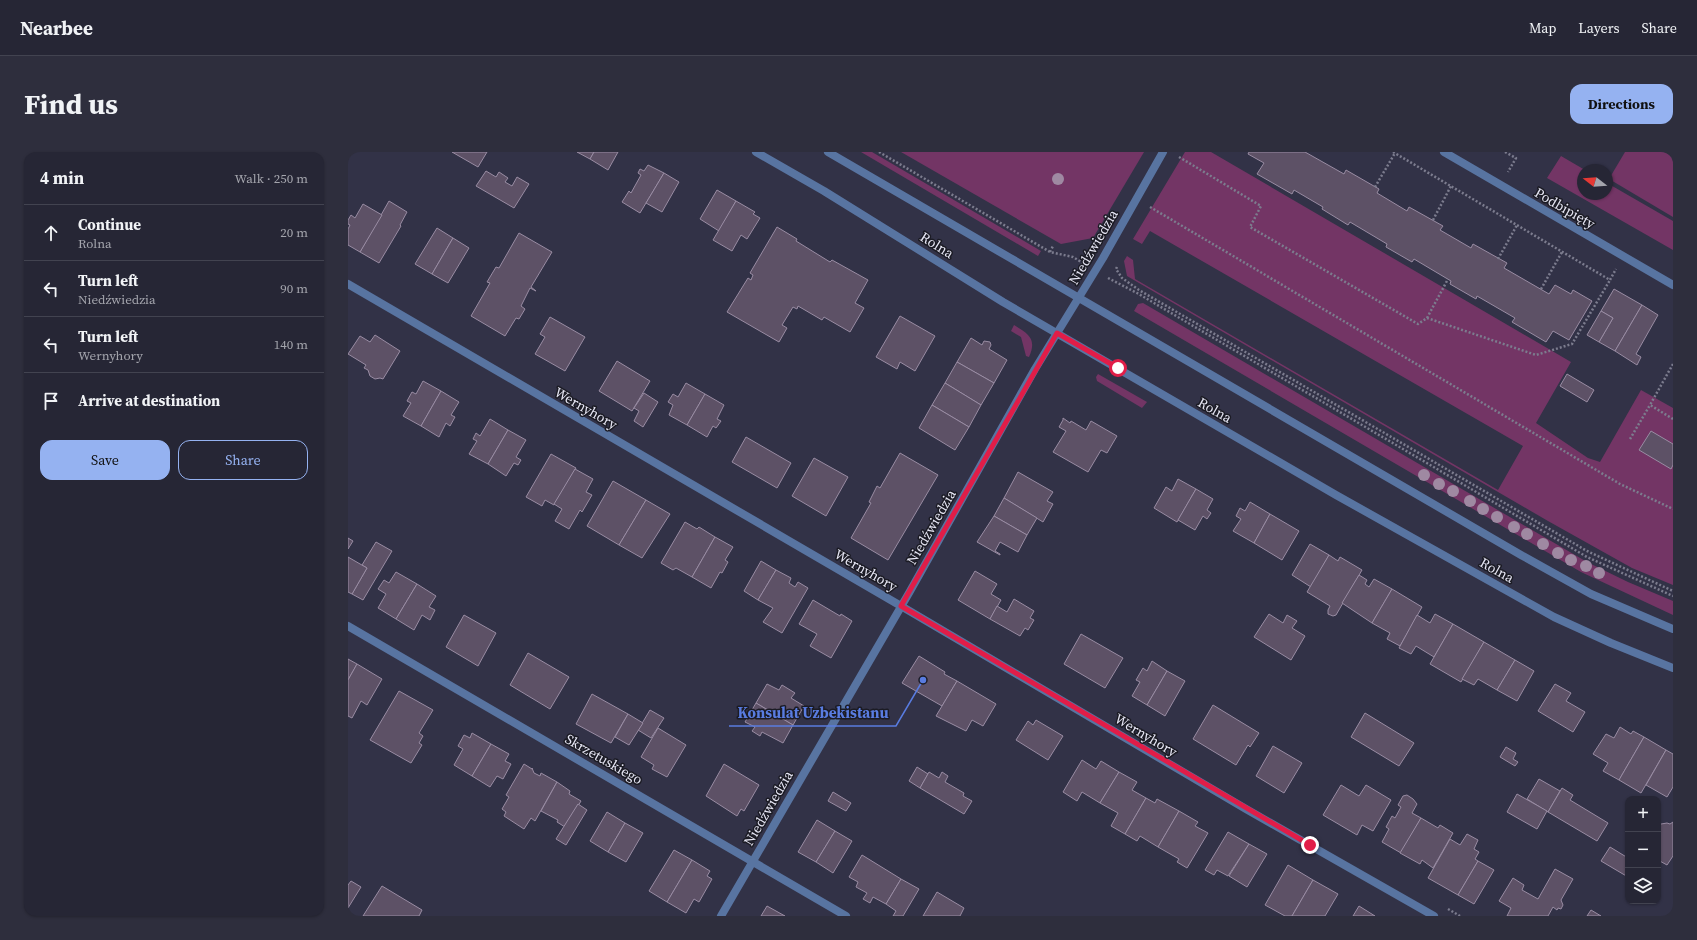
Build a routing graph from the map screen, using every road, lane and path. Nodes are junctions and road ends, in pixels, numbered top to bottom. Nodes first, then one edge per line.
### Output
1 (756, 152) edge
2 (828, 152) edge
3 (879, 152) edge
4 (1163, 152) edge
5 (1394, 152) edge
6 (1444, 152) edge
7 (1505, 152) edge
8 (1179, 157) dead end
9 (1512, 176) dead end
10 (1375, 186) dead end
11 (1451, 186) junction
12 (1150, 207) dead end
13 (1433, 220) dead end
14 (1517, 225) junction
15 (1053, 246) dead end
16 (1050, 252) junction
17 (1562, 252) junction
18 (1498, 258) dead end
19 (1118, 264) dead end
20 (1086, 265) dead end
21 (1616, 268) dead end
22 (1105, 276) dead end
23 (1448, 279) dead end
24 (1610, 280) junction
25 (348, 284) edge
26 (1673, 285) edge
27 (1541, 289) dead end
28 (1138, 292) junction
29 (1079, 297) junction
30 (1427, 318) junction
31 (1057, 333) junction
32 (1673, 364) edge
33 (1650, 405) junction
34 (1673, 419) edge
35 (1630, 438) dead end
36 (1673, 509) edge
37 (1673, 591) edge
38 (1673, 596) edge
39 (901, 606) junction
40 (348, 626) edge
41 (1673, 630) edge
42 (1673, 668) edge
43 (752, 861) junction
44 (721, 916) edge
45 (846, 916) edge
46 (1434, 916) edge

1 - 31 street, Rolna
2 - 29 street, Rolna
3 - 16 path
4 - 29 street, Niedźwiedzia
5 - 10 path
5 - 11 path
6 - 26 street, Podbipięty
7 - 9 path
8 - 30 path
11 - 13 path
11 - 14 path
12 - 36 path
14 - 17 path
14 - 18 path
15 - 16 path
16 - 20 path
17 - 24 path
17 - 27 path
19 - 28 path
21 - 24 path
22 - 28 path
23 - 30 path
24 - 30 path
25 - 39 street, Wernyhory
28 - 37 path
28 - 38 path
29 - 31 street, Niedźwiedzia
29 - 41 street, Rolna
31 - 39 street, Niedźwiedzia
31 - 42 street, Rolna
32 - 33 path
33 - 34 path
33 - 35 path
39 - 43 street, Niedźwiedzia
39 - 46 street, Wernyhory
40 - 43 street, Skrzetuskiego
43 - 44 street, Niedźwiedzia
43 - 45 street, Skrzetuskiego

